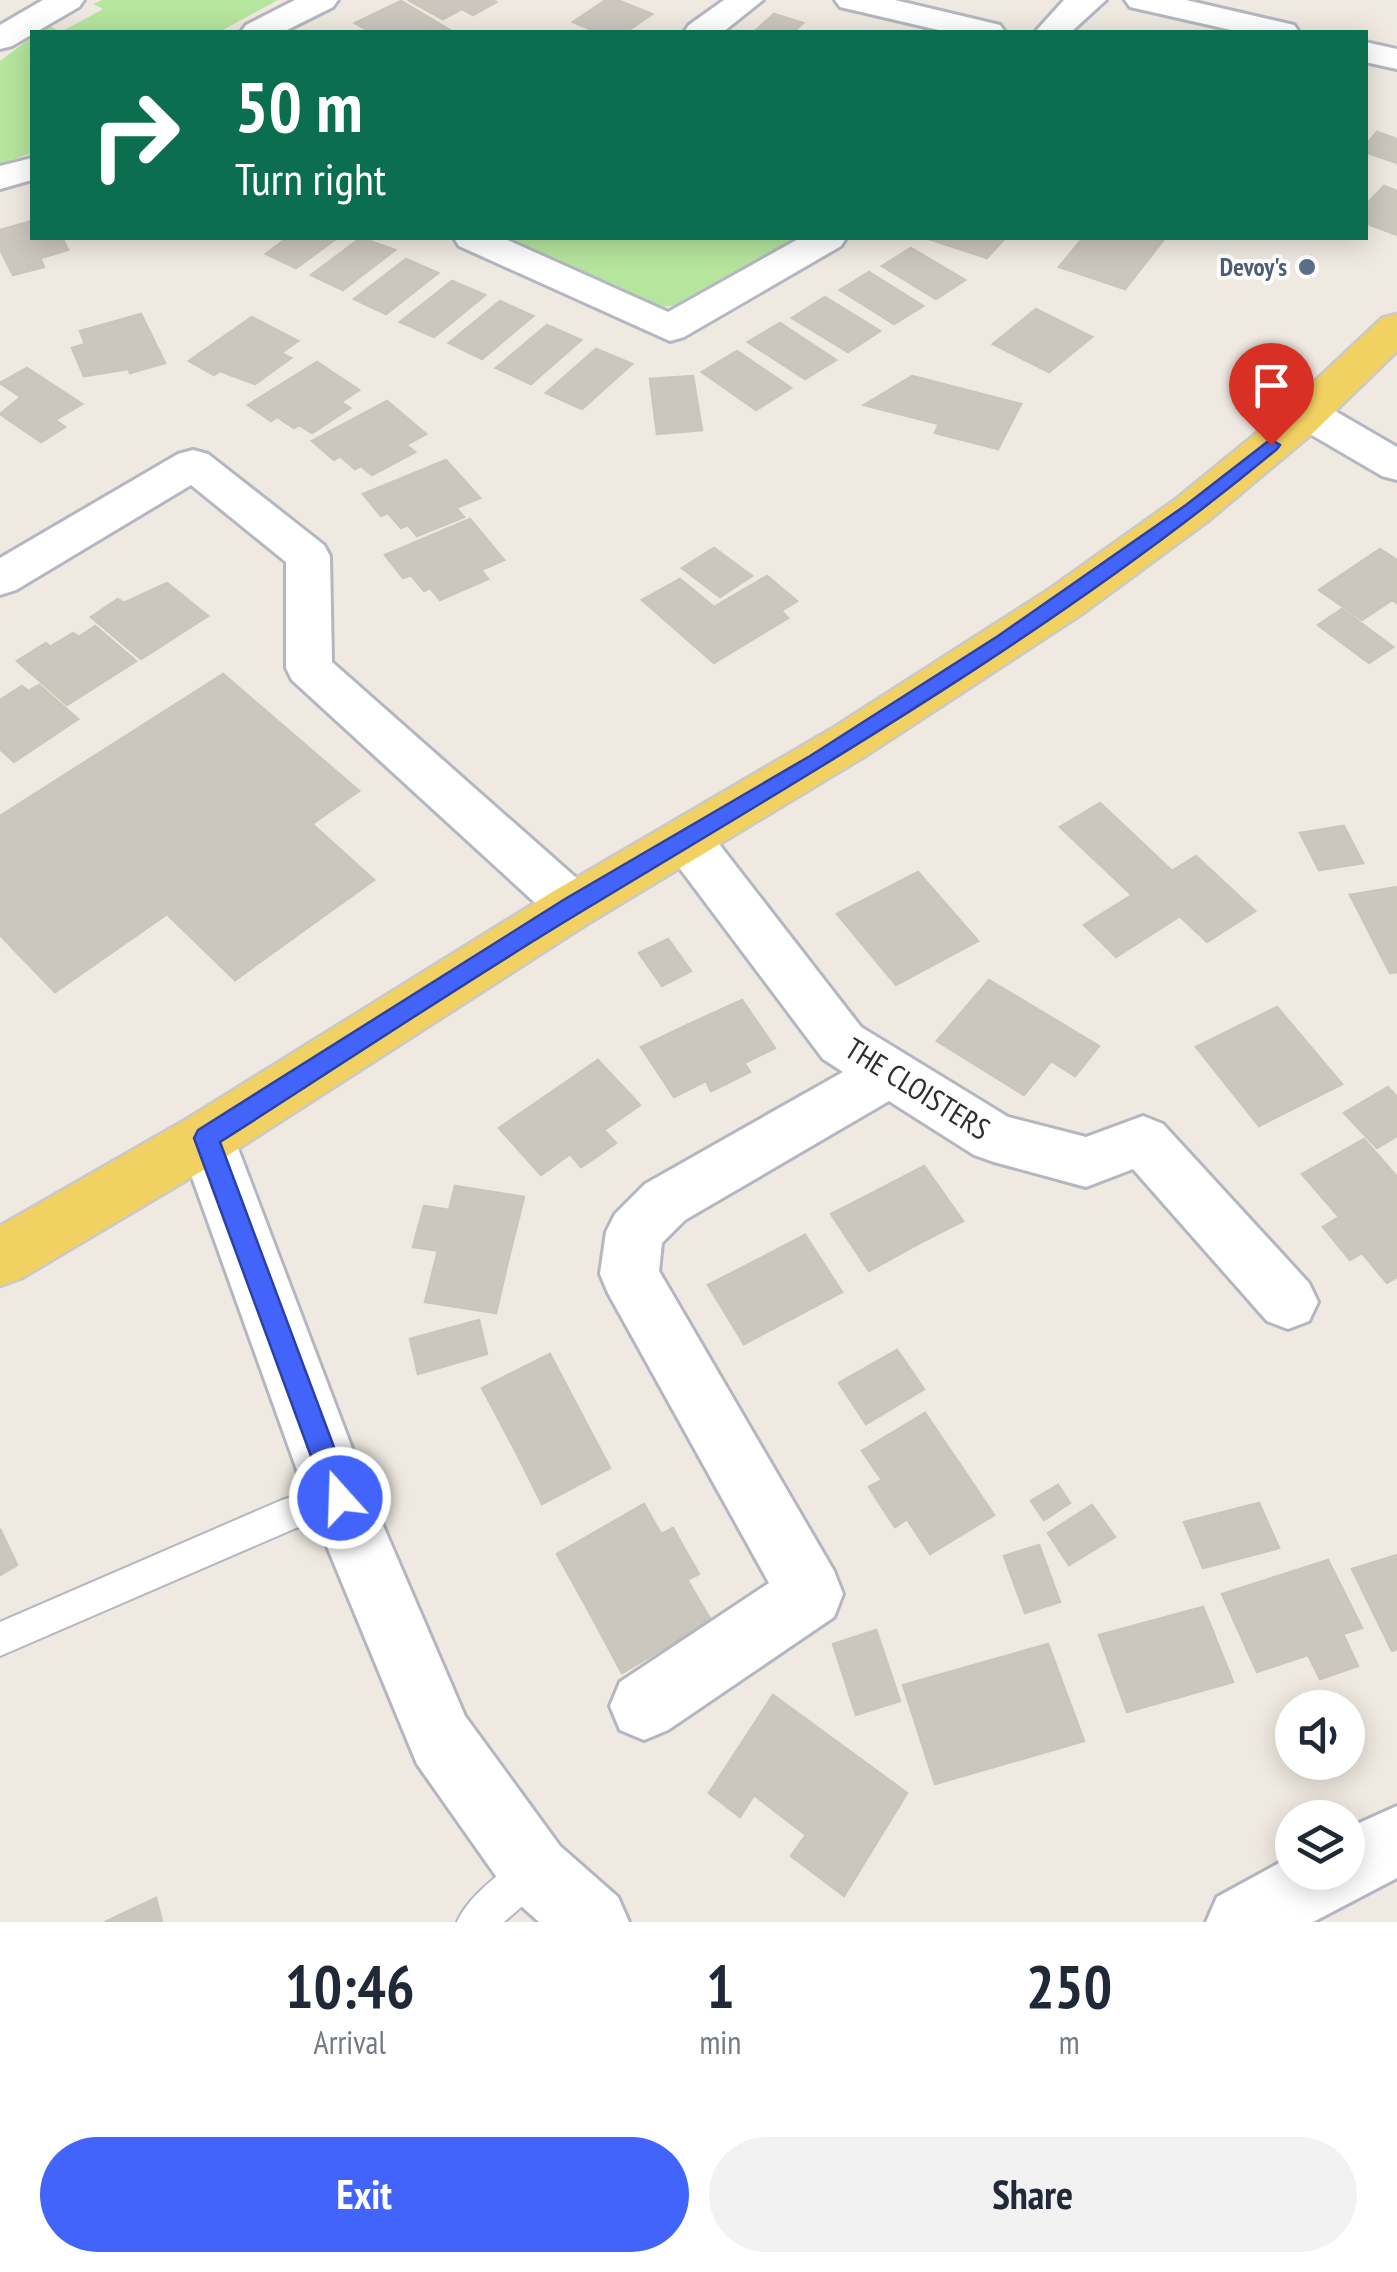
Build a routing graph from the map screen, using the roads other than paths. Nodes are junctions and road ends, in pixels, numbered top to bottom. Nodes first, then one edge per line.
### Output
1 (67, 0) edge
2 (321, 0) edge
3 (746, 0) edge
4 (852, 0) edge
5 (1089, 0) edge
6 (1142, 0) edge
7 (262, 30) edge
8 (704, 30) edge
9 (980, 30) edge
10 (1054, 30) edge
11 (1273, 30) edge
12 (0, 39) edge
13 (1368, 53) edge
14 (1397, 59) edge
15 (30, 169) edge
16 (0, 178) edge
17 (478, 240) edge
18 (824, 240) edge
19 (1397, 327) edge
20 (1308, 414) junction
21 (1397, 466) edge
22 (0, 579) edge
23 (687, 840) junction
24 (573, 906) junction
25 (889, 1073) junction
26 (206, 1138) junction
27 (0, 1257) edge
28 (1288, 1302) dead end
29 (340, 1498) junction
30 (0, 1639) edge
31 (644, 1706) dead end
32 (1397, 1840) edge
33 (1365, 1856) edge
34 (535, 1871) junction
35 (1300, 1890) edge
36 (476, 1922) edge
37 (593, 1922) edge
38 (1242, 1922) edge

1 - 12 street
2 - 7 street
3 - 8 street
4 - 9 street
5 - 10 street
6 - 11 street
13 - 14 street
15 - 16 street
17 - 18 street
19 - 20 main road
20 - 21 street
20 - 23 main road
22 - 24 street
23 - 24 main road
23 - 25 street, THE CLOISTERS
24 - 26 main road
25 - 28 street, THE CLOISTERS
25 - 31 street
26 - 27 main road
26 - 29 street
29 - 30 lane
29 - 34 street
32 - 33 street
34 - 36 lane
34 - 37 street
35 - 38 street

